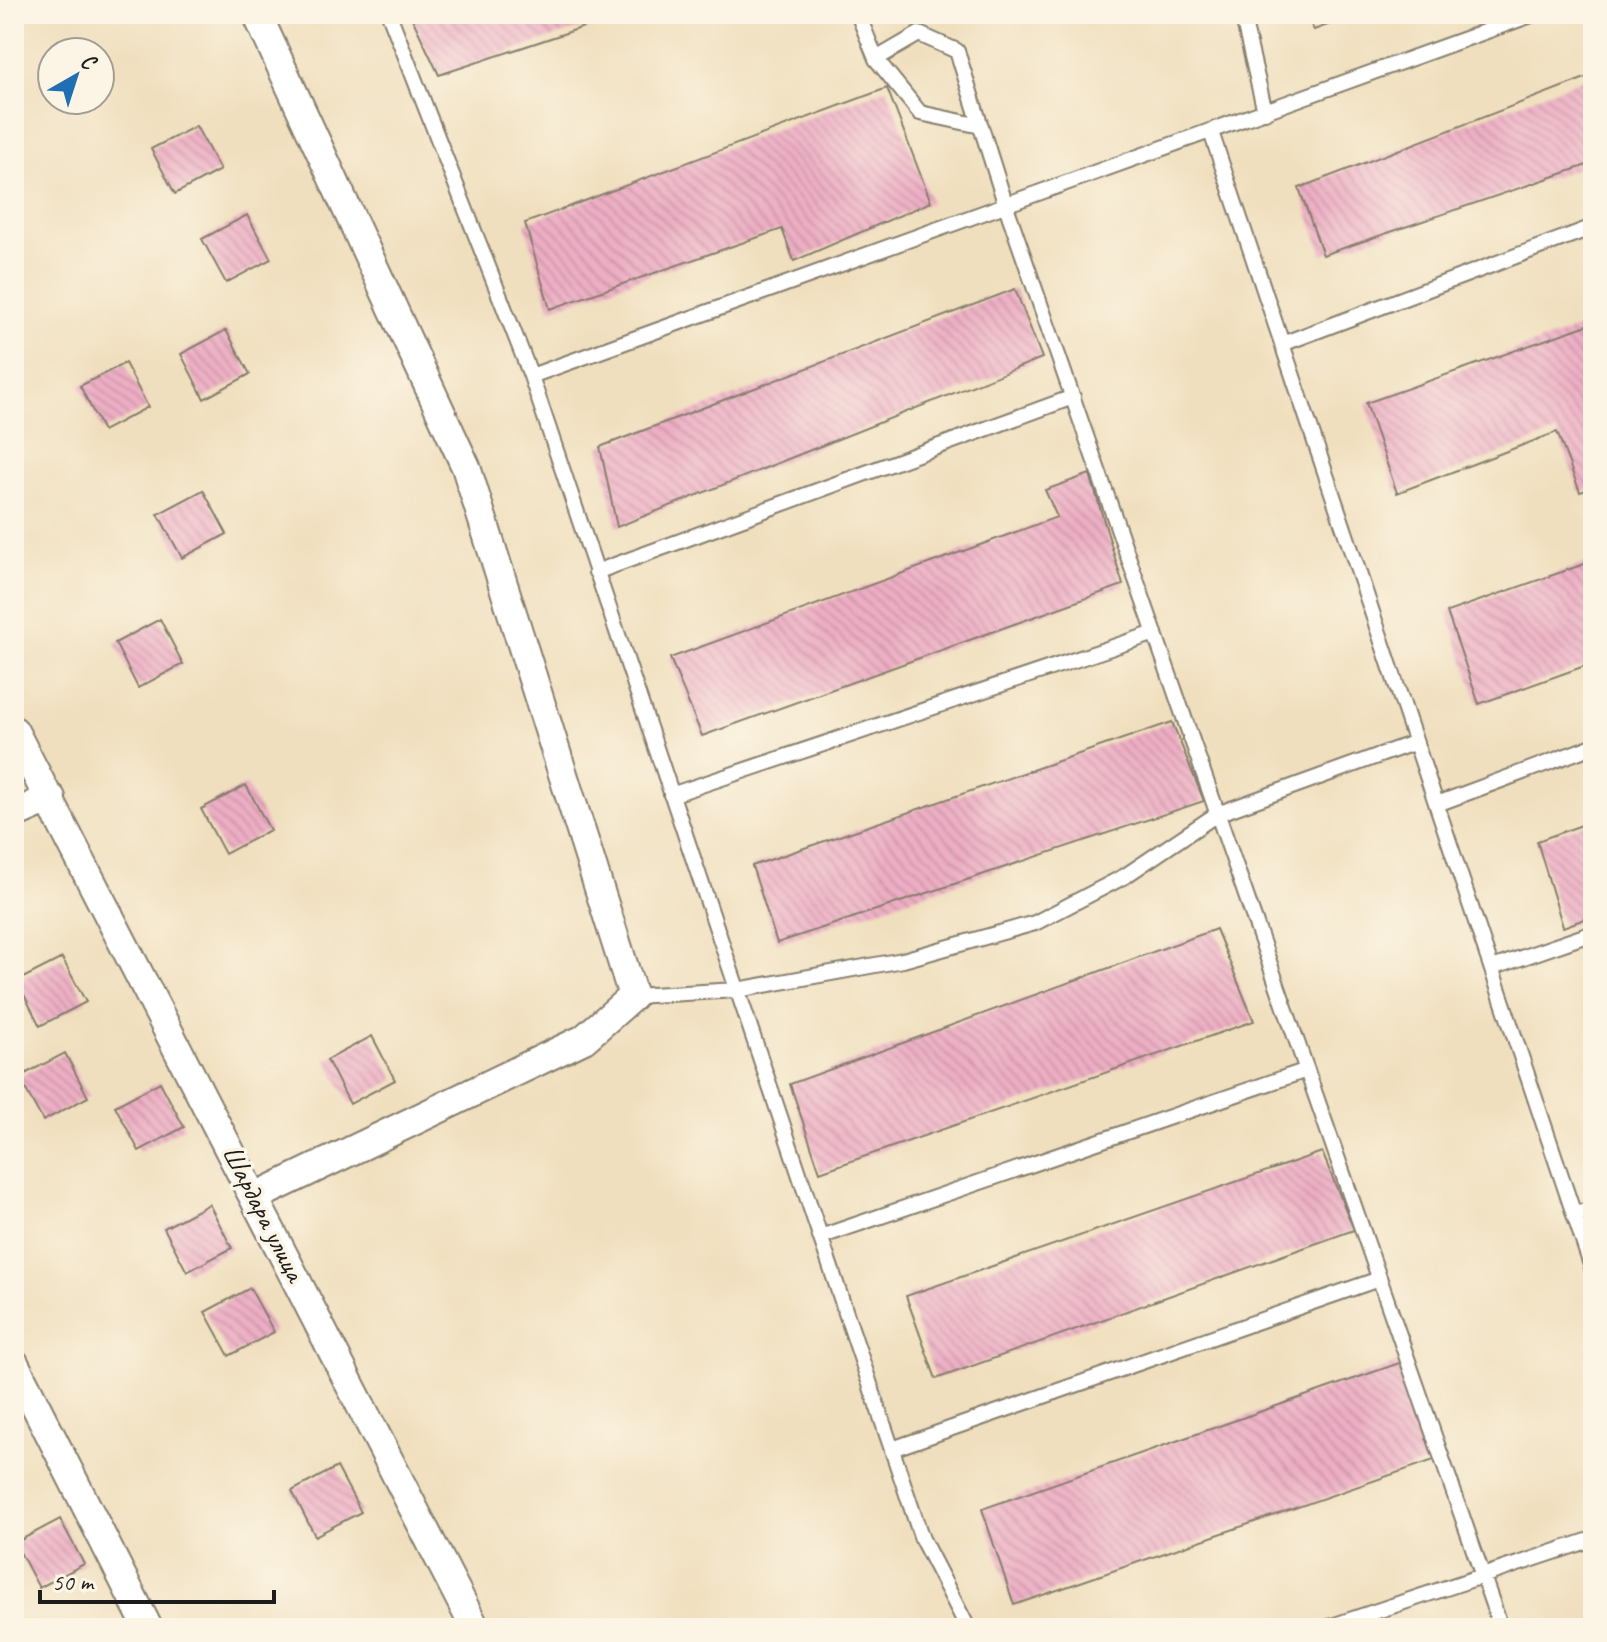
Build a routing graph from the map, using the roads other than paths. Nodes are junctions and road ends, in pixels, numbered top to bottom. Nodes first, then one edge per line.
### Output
1 (257, 14) edge
2 (389, 14) edge
3 (858, 14) edge
4 (1242, 14) edge
5 (1534, 14) edge
6 (876, 59) junction
7 (1265, 112) junction
8 (981, 126) junction
9 (1211, 132) junction
10 (1006, 206) junction
11 (1593, 227) edge
12 (1282, 344) junction
13 (531, 376) junction
14 (1073, 397) junction
15 (596, 572) junction
16 (1155, 633) junction
17 (14, 731) edge
18 (1416, 742) junction
19 (1593, 746) edge
20 (671, 795) junction
21 (51, 798) junction
22 (1437, 804) junction
23 (14, 814) edge
24 (1217, 814) junction
25 (1593, 933) edge
26 (1492, 968) junction
27 (737, 990) junction
28 (633, 996) junction
29 (1307, 1070) junction
30 (255, 1197) junction
31 (1593, 1208) edge
32 (1574, 1215) junction
33 (820, 1237) junction
34 (1593, 1271) edge
35 (1379, 1279) junction
36 (14, 1363) edge
37 (892, 1449) junction
38 (1593, 1539) edge
39 (1483, 1575) junction
40 (148, 1628) edge
41 (475, 1628) edge
42 (968, 1628) edge
43 (1326, 1628) edge
44 (1501, 1628) edge

1 - 28 street
2 - 13 lane
3 - 6 lane
4 - 7 lane
5 - 7 lane
6 - 8 lane
6 - 8 lane
7 - 9 lane
8 - 10 lane
9 - 10 lane
9 - 12 lane
10 - 13 lane
10 - 14 lane
11 - 12 lane
12 - 18 lane
13 - 15 lane
14 - 15 lane
14 - 16 lane
15 - 20 lane
16 - 20 lane
16 - 24 lane
17 - 21 street, Шардара улица
18 - 22 lane
18 - 24 lane
19 - 22 lane
20 - 27 lane
21 - 23 street
21 - 30 street, Шардара улица
22 - 26 lane
24 - 27 lane
24 - 29 lane
25 - 26 lane
26 - 32 lane
27 - 28 lane
27 - 33 lane
28 - 30 street
29 - 33 lane
29 - 35 lane
30 - 41 street, Шардара улица
31 - 32 lane
32 - 34 lane
33 - 37 lane
35 - 37 lane
35 - 39 lane
36 - 40 street
37 - 42 lane
38 - 39 lane
39 - 43 lane
39 - 44 lane

